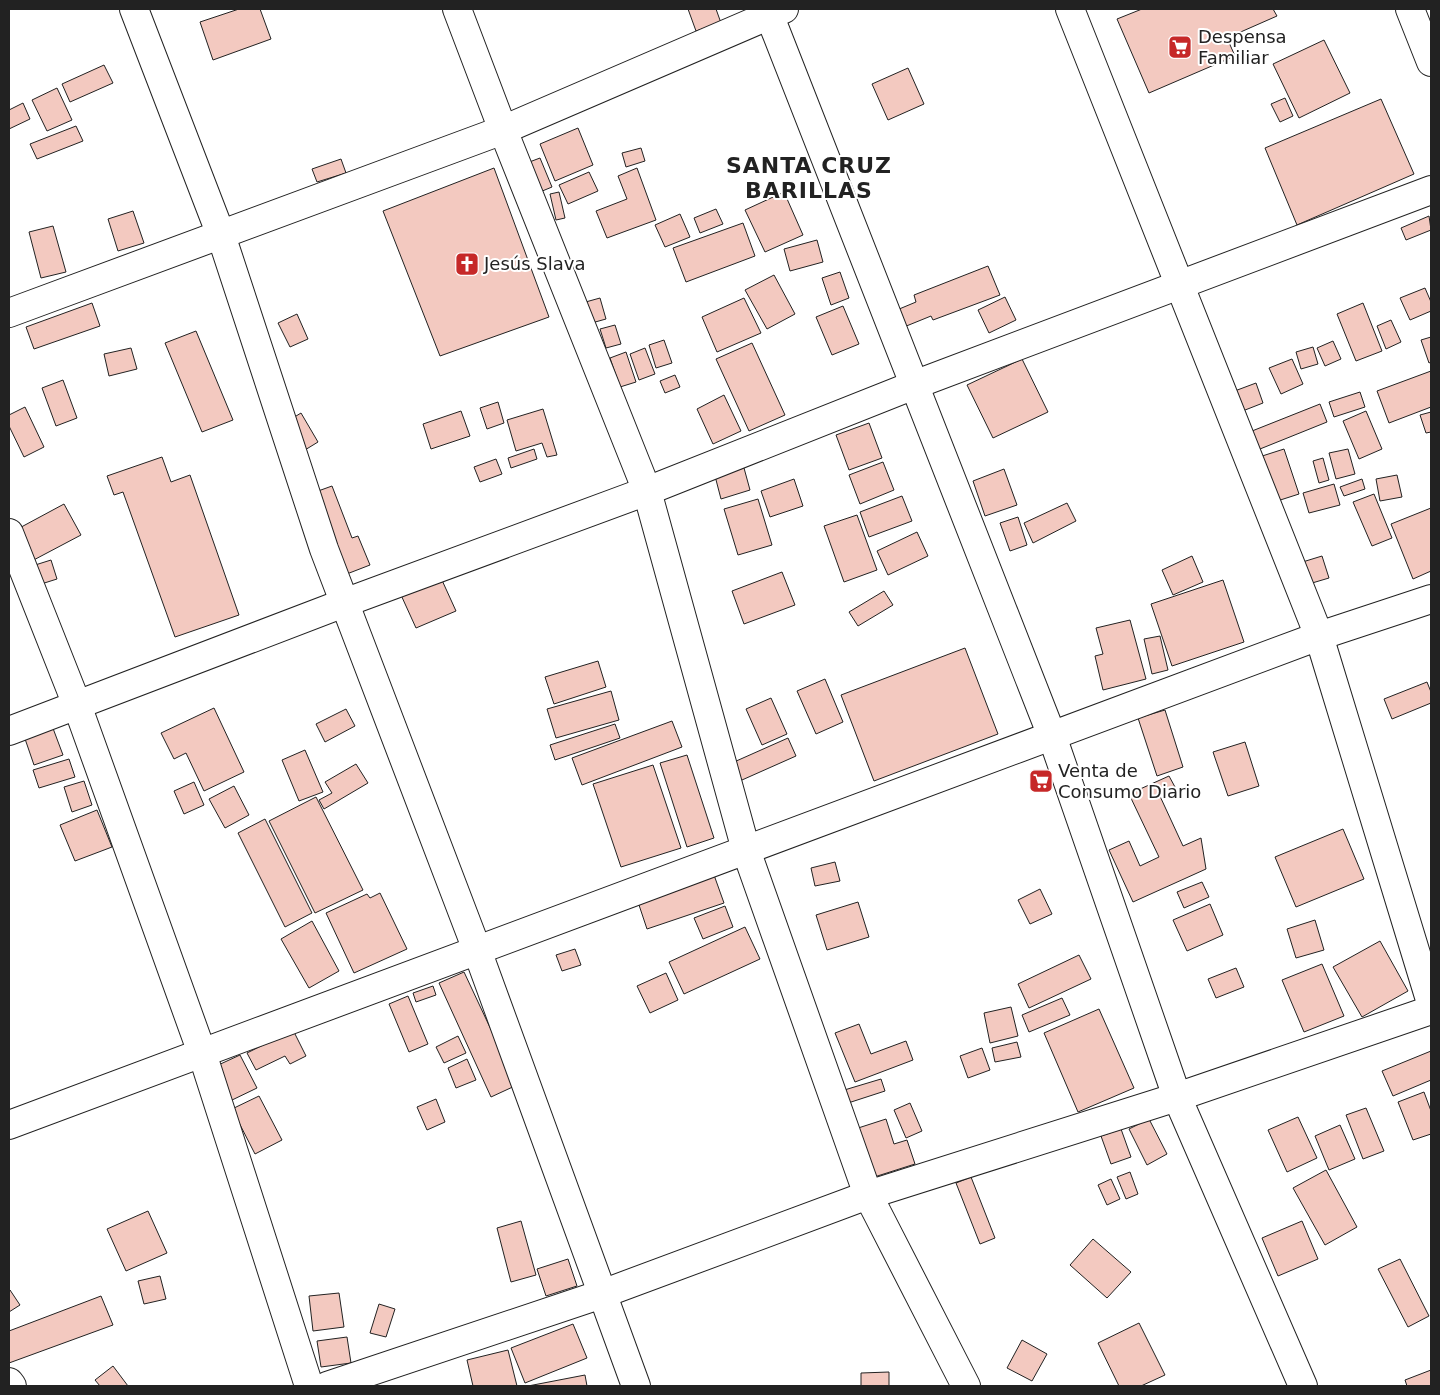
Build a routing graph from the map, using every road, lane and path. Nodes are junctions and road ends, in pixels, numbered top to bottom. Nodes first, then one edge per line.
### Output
1 (134, 9) edge
2 (457, 9) edge
3 (1070, 9) edge
4 (1410, 9) edge
5 (773, 11) edge
6 (1431, 62) edge
7 (503, 130) junction
8 (1431, 190) edge
9 (221, 236) junction
10 (1179, 284) junction
11 (9, 313) edge
12 (914, 385) junction
13 (647, 492) junction
14 (9, 533) edge
15 (1431, 599) edge
16 (344, 603) junction
17 (1319, 636) junction
18 (77, 705) junction
19 (9, 730) edge
20 (1052, 736) junction
21 (746, 850) junction
22 (477, 950) junction
23 (1431, 1003) edge
24 (1431, 1010) edge
25 (202, 1053) junction
26 (1177, 1097) junction
27 (9, 1125) edge
28 (868, 1195) junction
29 (602, 1294) junction
30 (9, 1382) edge
31 (12, 1386) edge
32 (309, 1386) edge
33 (327, 1386) edge
34 (636, 1386) edge
35 (966, 1386) edge
36 (1303, 1386) edge

1 - 9 street
2 - 7 street
3 - 10 street
4 - 6 street
5 - 7 street
5 - 12 street
7 - 9 street
7 - 13 street
8 - 10 street
9 - 11 street
9 - 16 street
10 - 12 street
10 - 17 street
12 - 13 street
12 - 20 street
13 - 16 street
13 - 21 street
14 - 18 street
15 - 17 street
16 - 18 street
16 - 22 street
17 - 20 street
17 - 23 street
18 - 19 street
18 - 25 street
20 - 21 street
20 - 26 street
21 - 22 street
21 - 28 street
22 - 25 street
22 - 29 street
24 - 26 street
25 - 27 street
25 - 32 street
26 - 28 street
26 - 36 street
28 - 29 street
28 - 35 street
29 - 33 street
29 - 34 street
30 - 31 street

